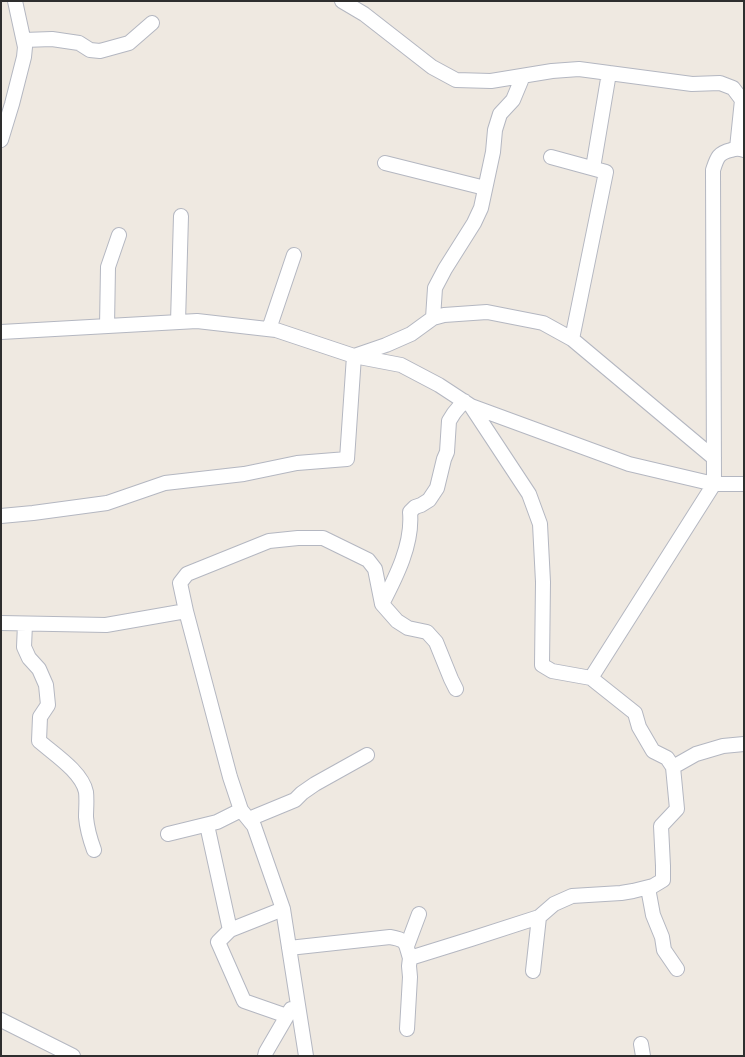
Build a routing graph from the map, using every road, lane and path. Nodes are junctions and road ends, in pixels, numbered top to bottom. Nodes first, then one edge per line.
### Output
1 (15, 1) edge
2 (342, 1) edge
3 (152, 23) dead end
4 (24, 40) junction
5 (608, 73) junction
6 (523, 76) junction
7 (1, 140) edge
8 (741, 149) edge
9 (551, 157) dead end
10 (385, 163) dead end
11 (593, 168) junction
12 (485, 188) junction
13 (180, 216) dead end
14 (119, 235) dead end
15 (294, 255) dead end
16 (433, 318) junction
17 (178, 322) junction
18 (107, 326) junction
19 (269, 329) junction
20 (1, 332) edge
21 (572, 339) junction
22 (354, 356) junction
23 (468, 404) junction
24 (714, 458) junction
25 (714, 484) junction
26 (744, 484) edge
27 (1, 516) edge
28 (382, 604) junction
29 (186, 611) junction
30 (1, 623) edge
31 (25, 624) junction
32 (591, 678) junction
33 (456, 689) dead end
34 (744, 744) edge
35 (367, 755) dead end
36 (673, 767) junction
37 (245, 814) junction
38 (207, 825) junction
39 (168, 834) dead end
40 (94, 850) dead end
41 (648, 888) junction
42 (283, 909) junction
43 (419, 914) dead end
44 (539, 916) junction
45 (230, 930) junction
46 (289, 948) junction
47 (408, 952) junction
48 (677, 969) dead end
49 (533, 971) dead end
50 (297, 999) junction
51 (287, 1016) junction
52 (1, 1020) edge
53 (407, 1029) dead end
54 (73, 1056) edge
55 (265, 1056) edge
56 (306, 1056) edge

1 - 4 street
2 - 6 street
3 - 4 street
4 - 7 street
5 - 6 street
5 - 8 street
5 - 11 street
6 - 12 street
8 - 24 street
9 - 11 street
10 - 12 street
11 - 21 street
12 - 16 street
13 - 17 street
14 - 18 street
15 - 19 street
16 - 21 street
16 - 22 street
17 - 18 street
17 - 19 street
18 - 20 street
19 - 22 street
21 - 24 street
22 - 23 street
22 - 27 street
23 - 25 street
23 - 28 street
23 - 32 street
24 - 25 street
25 - 26 street
25 - 32 street
28 - 29 street
28 - 33 street
29 - 31 street
29 - 37 street
30 - 31 street
31 - 40 street
32 - 36 street
34 - 36 street
35 - 37 street
36 - 41 street
37 - 38 street
37 - 42 street
38 - 39 street
38 - 45 street
41 - 44 street
41 - 48 street
42 - 45 street
42 - 46 street
43 - 47 street
44 - 47 street
44 - 49 street
45 - 51 street
46 - 47 street
46 - 50 street
47 - 53 street
50 - 51 street
50 - 56 street
51 - 55 street
52 - 54 street

